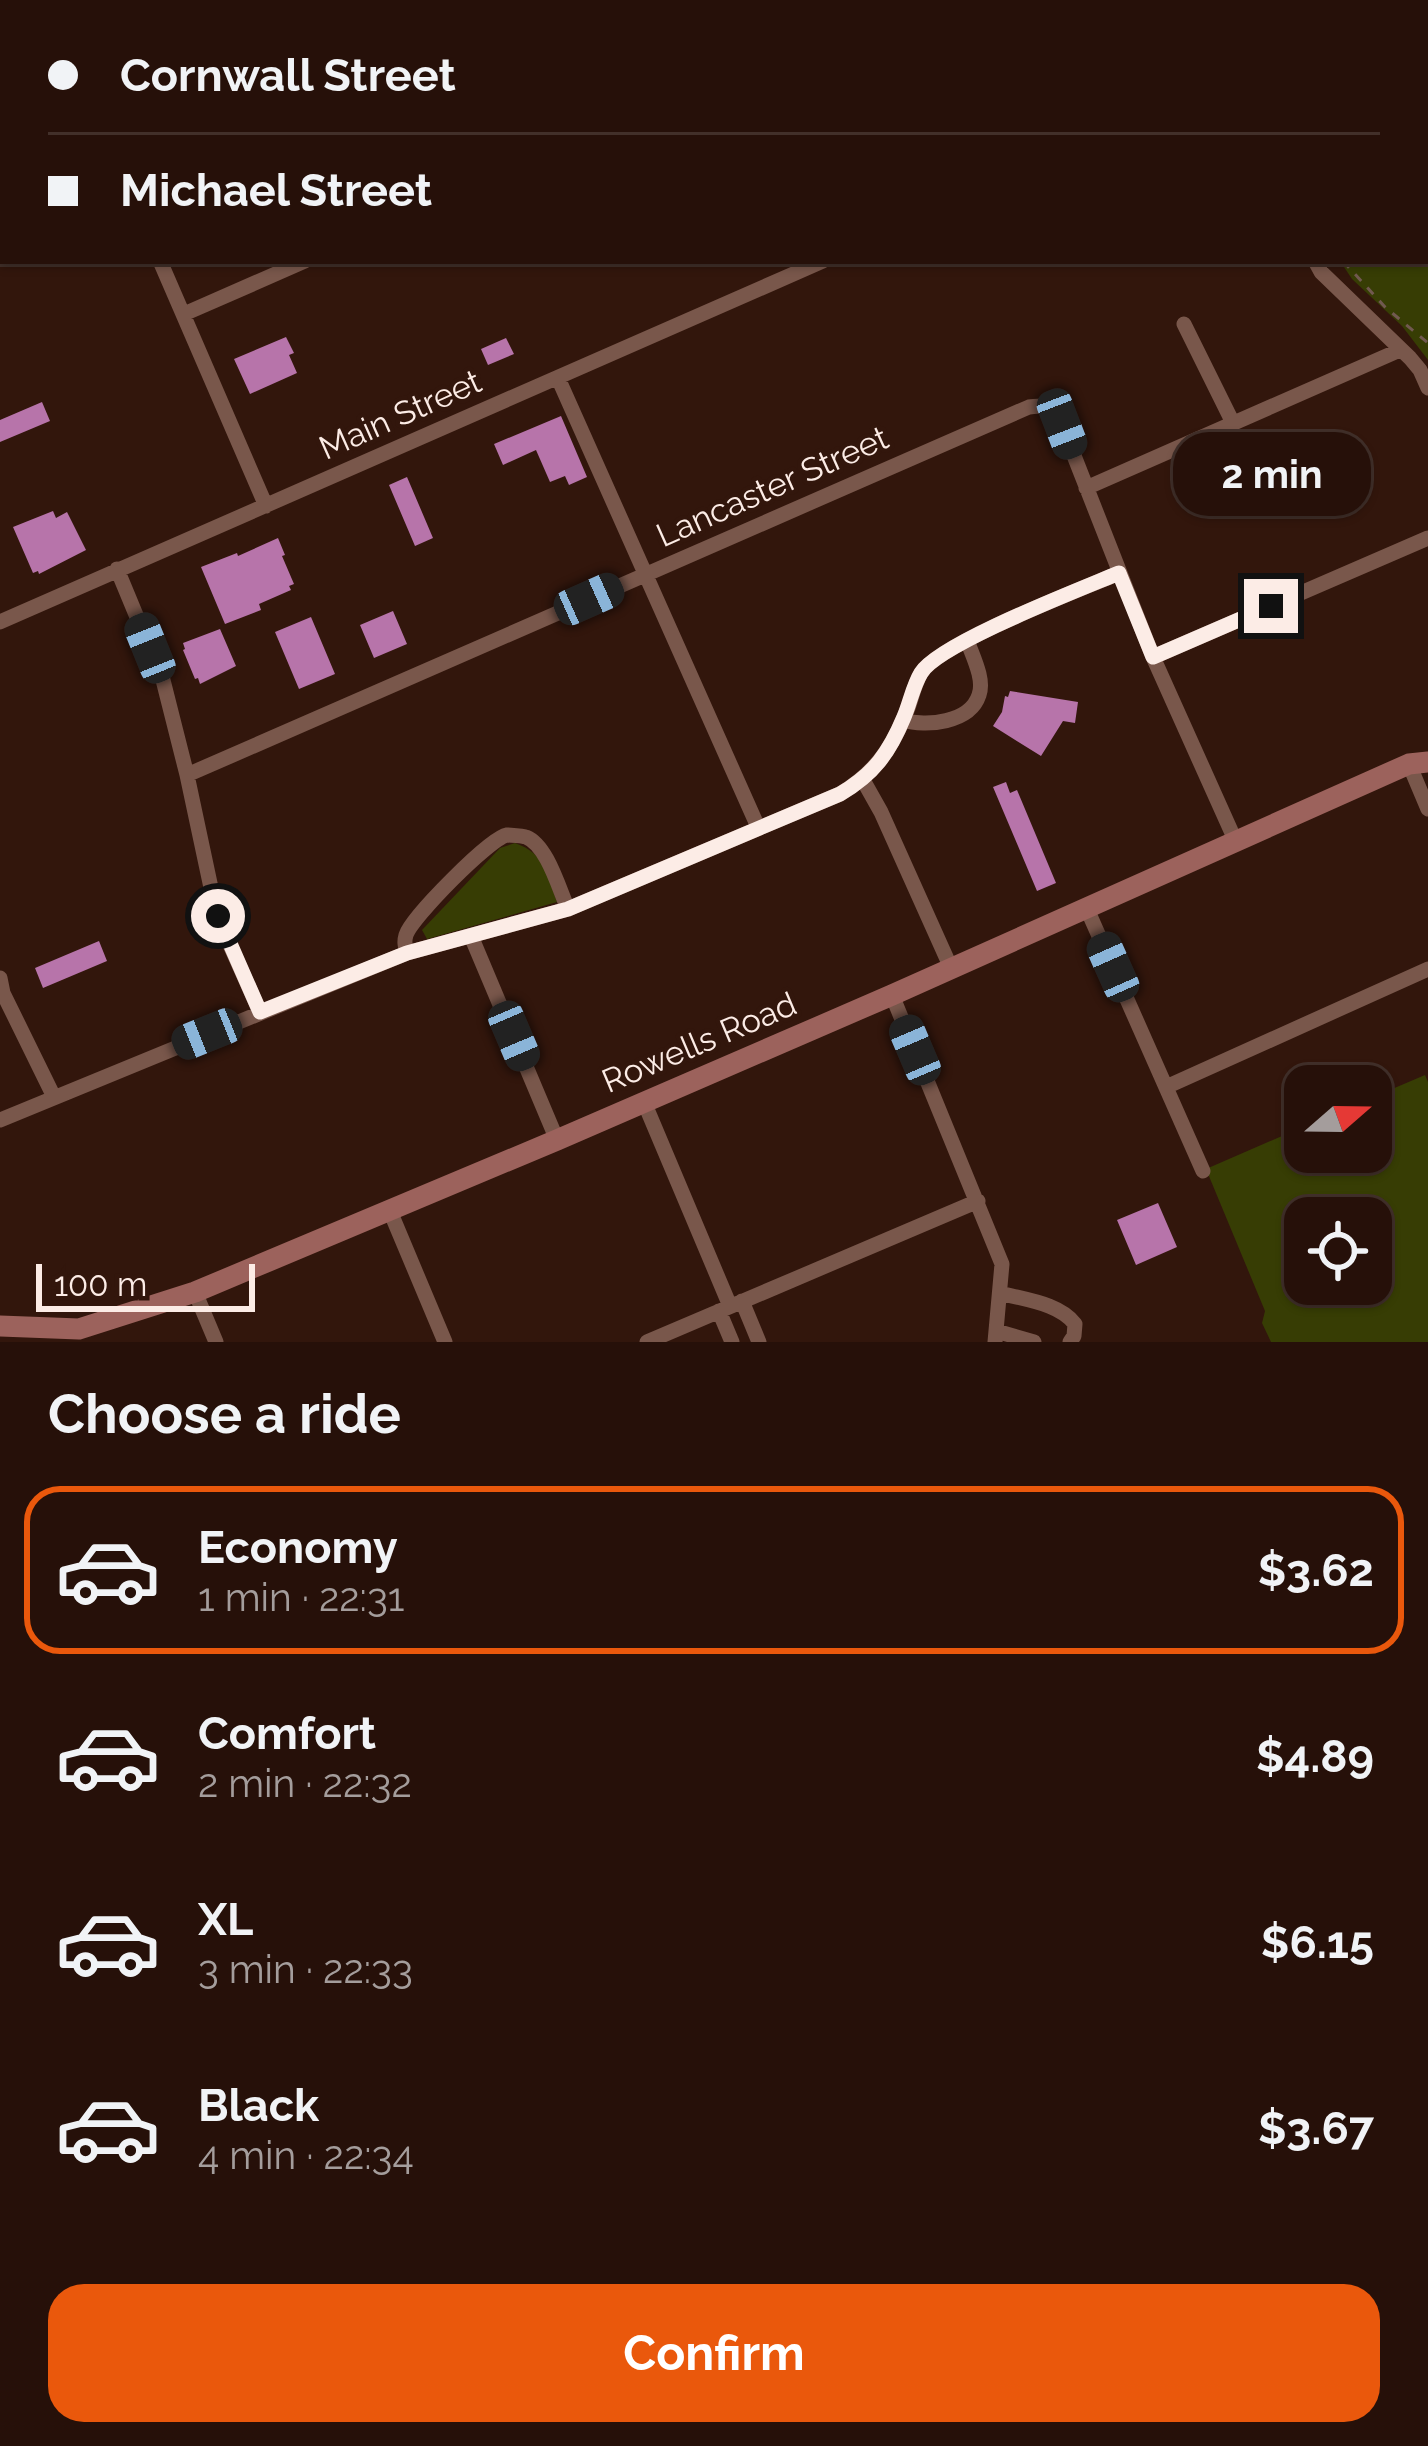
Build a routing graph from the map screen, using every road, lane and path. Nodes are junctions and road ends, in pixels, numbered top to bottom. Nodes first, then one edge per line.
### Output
1 (161, 264) edge
2 (298, 264) edge
3 (816, 264) edge
4 (1317, 264) edge
5 (1346, 264) edge
6 (184, 314) junction
7 (1184, 325) dead end
8 (1428, 343) edge
9 (1400, 350) junction
10 (558, 378) junction
11 (1428, 388) edge
12 (1233, 423) junction
13 (1086, 488) junction
14 (266, 506) junction
15 (1428, 538) edge
16 (117, 569) junction
17 (1119, 573) junction
18 (644, 575) junction
19 (0, 622) edge
20 (967, 640) junction
21 (1153, 657) junction
22 (903, 720) junction
23 (1428, 746) edge
24 (1418, 763) edge
25 (187, 775) junction
26 (863, 780) junction
27 (1428, 809) edge
28 (758, 827) junction
29 (1236, 842) junction
30 (1088, 908) junction
31 (568, 909) junction
32 (471, 936) junction
33 (407, 953) junction
34 (951, 968) junction
35 (1428, 969) edge
36 (0, 978) edge
37 (892, 994) junction
38 (260, 1012) junction
39 (1166, 1087) junction
40 (54, 1097) junction
41 (644, 1102) junction
42 (0, 1120) edge
43 (557, 1140) junction
44 (1203, 1171) dead end
45 (978, 1201) junction
46 (390, 1211) junction
47 (195, 1292) junction
48 (1000, 1293) junction
49 (730, 1306) junction
50 (0, 1325) edge
51 (996, 1336) edge
52 (216, 1342) edge
53 (446, 1342) edge
54 (646, 1342) edge
55 (732, 1342) edge
56 (759, 1342) edge
57 (1034, 1342) edge
58 (1070, 1342) edge

1 - 6 street
2 - 6 street
3 - 10 street, Main Street
4 - 9 street
5 - 8 path
6 - 14 street
7 - 12 street
9 - 11 street
9 - 12 street
10 - 14 street, Main Street
10 - 18 street
12 - 13 street
13 - 17 street
13 - 18 street, Lancaster Street
14 - 16 street, Main Street
15 - 21 street
16 - 19 street, Main Street
16 - 25 street
17 - 20 street
17 - 21 street
18 - 25 street, Lancaster Street
18 - 28 street
20 - 22 street
20 - 22 street
21 - 29 street
22 - 26 street
23 - 24 main road, Rowells Road
24 - 27 street
24 - 29 main road, Rowells Road
25 - 38 street
26 - 28 street
26 - 34 street
28 - 31 street
29 - 30 main road, Rowells Road
30 - 34 main road, Rowells Road
30 - 39 street
31 - 32 street
31 - 33 street
32 - 33 street
32 - 43 street
33 - 38 street
34 - 37 main road, Rowells Road
35 - 39 street
36 - 40 street
37 - 41 main road, Rowells Road
37 - 45 street
38 - 40 street
39 - 44 street
40 - 42 street
41 - 43 main road, Rowells Road
41 - 49 street
43 - 46 main road, Rowells Road
45 - 48 street
45 - 49 street
46 - 47 main road, Rowells Road
46 - 53 street
47 - 50 main road, Rowells Road
47 - 52 street
48 - 51 street
48 - 58 street
49 - 54 street
49 - 55 street
49 - 56 street
51 - 57 street

